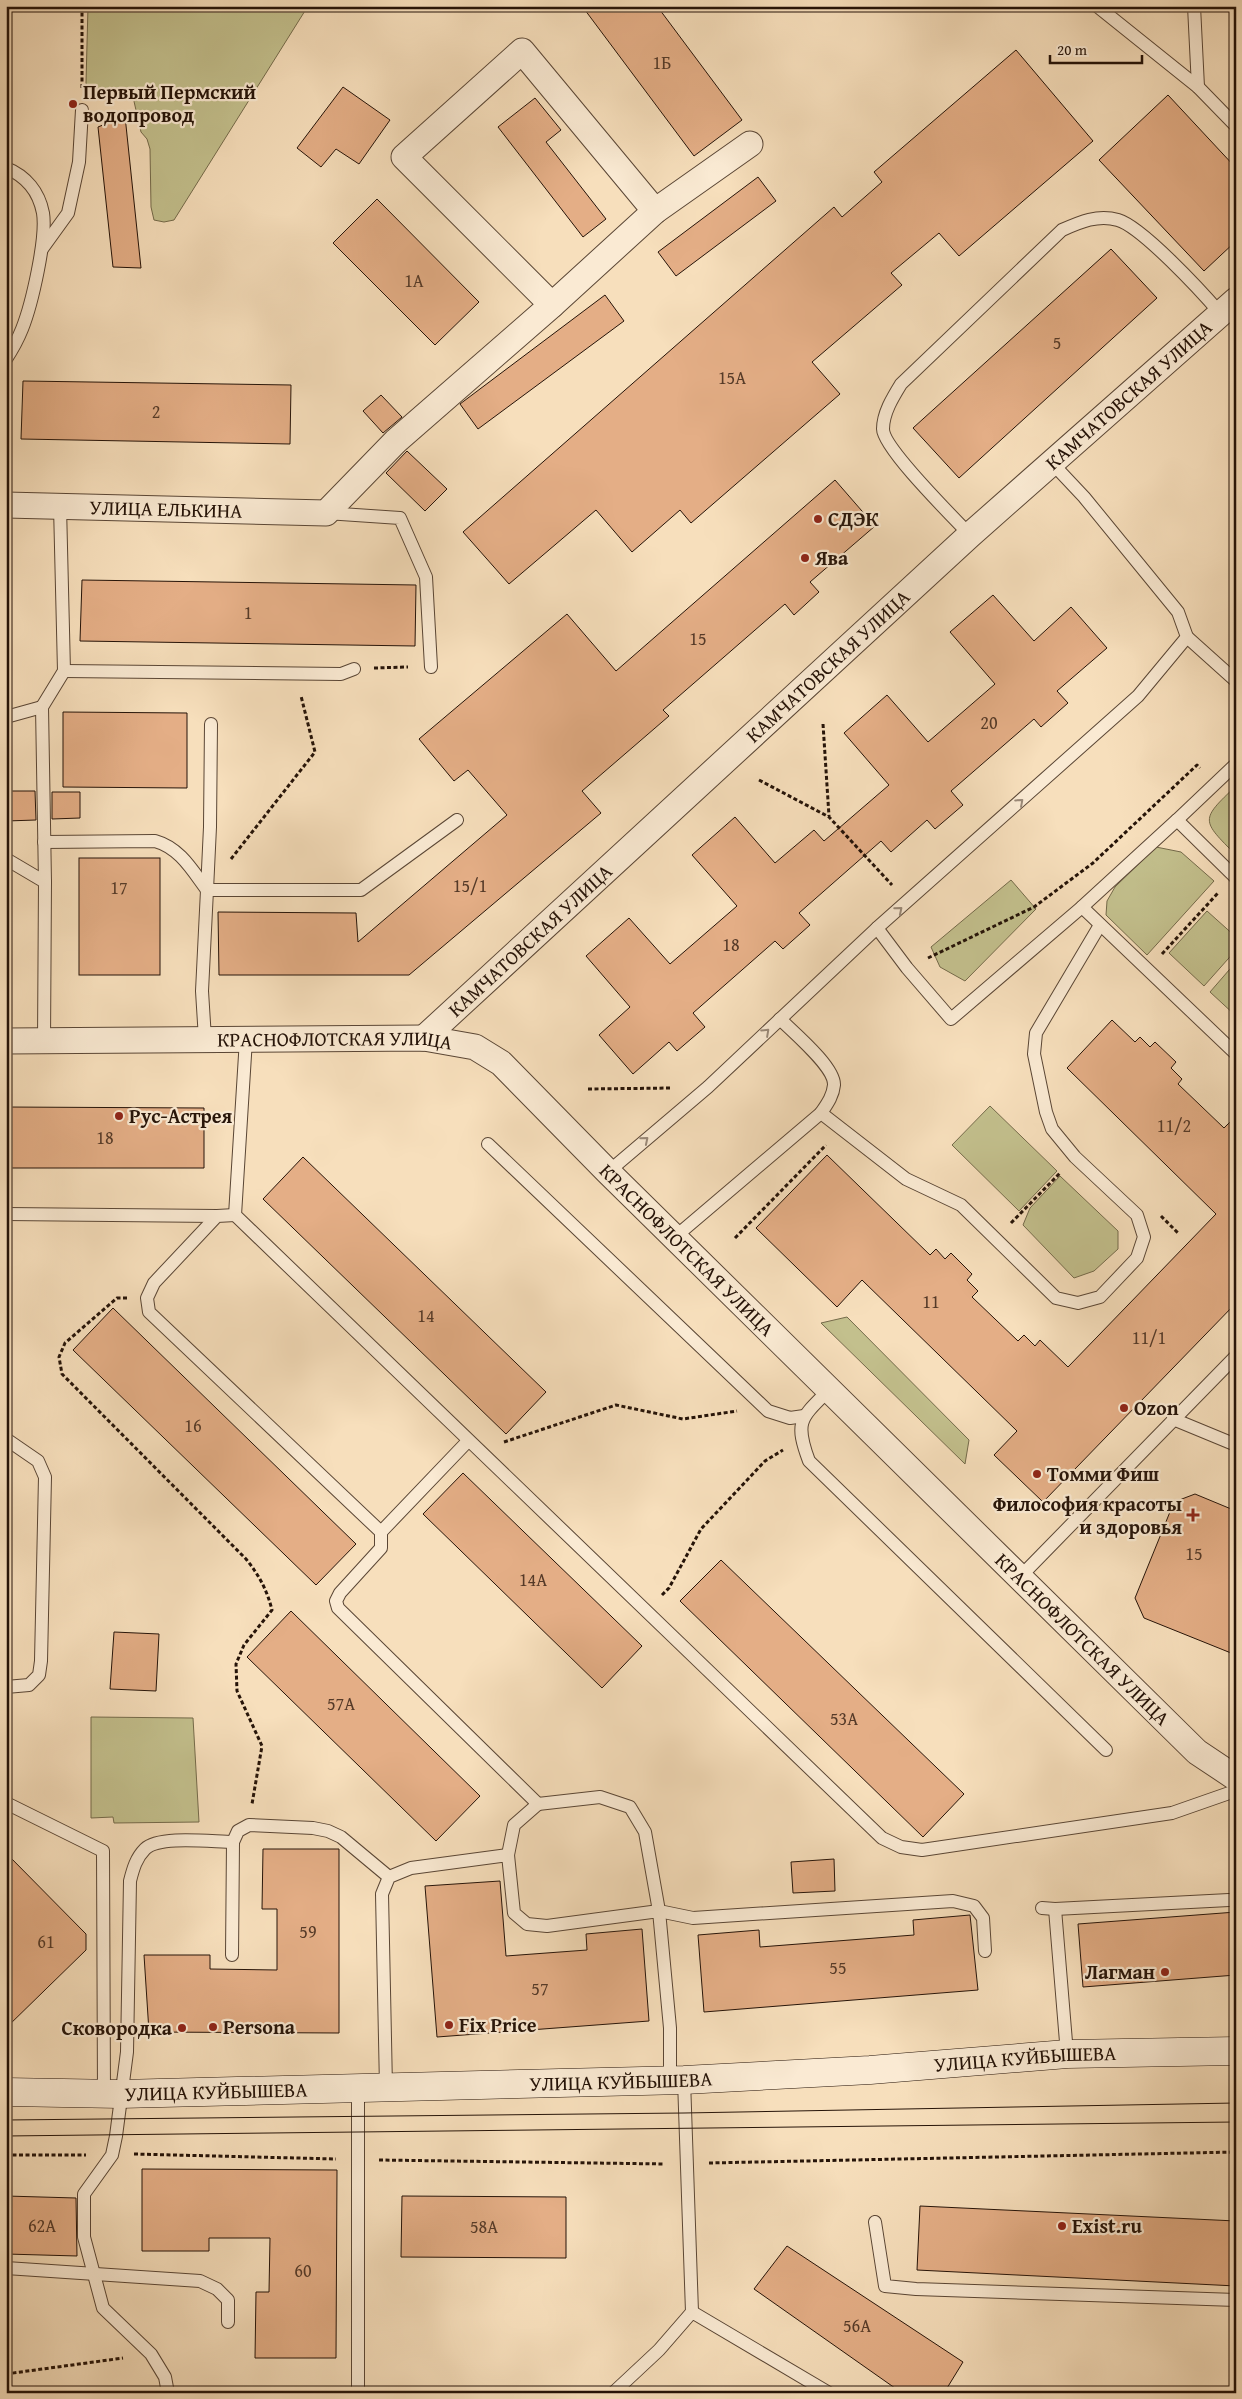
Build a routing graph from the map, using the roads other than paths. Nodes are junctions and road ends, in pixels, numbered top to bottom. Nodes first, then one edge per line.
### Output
1 (1098, 6) edge
2 (1194, 6) edge
3 (1198, 87) junction
4 (82, 110) road end
5 (1236, 126) edge
6 (750, 144) dead end
7 (6, 168) edge
8 (655, 210) junction
9 (40, 251) junction
10 (1232, 303) edge
11 (552, 305) junction
12 (8, 353) edge
13 (1052, 463) junction
14 (6, 505) edge
15 (60, 506) junction
16 (326, 513) junction
17 (970, 535) junction
18 (1188, 638) junction
19 (431, 667) dead end
20 (354, 669) road end
21 (64, 671) junction
22 (1236, 681) edge
23 (42, 707) junction
24 (6, 718) edge
25 (210, 724) dead end
26 (1236, 764) edge
27 (457, 820) dead end
28 (1177, 820) junction
29 (44, 842) junction
30 (6, 859) edge
31 (1235, 877) edge
32 (45, 882) junction
33 (207, 890) junction
34 (1082, 907) junction
35 (1100, 925) junction
36 (878, 928) junction
37 (780, 1019) junction
38 (424, 1038) junction
39 (206, 1039) junction
40 (246, 1039) junction
41 (6, 1041) edge
42 (44, 1041) junction
43 (1236, 1054) edge
44 (821, 1113) junction
45 (488, 1144) dead end
46 (608, 1172) junction
47 (6, 1214) edge
48 (235, 1215) junction
49 (216, 1216) junction
50 (674, 1237) junction
51 (1236, 1356) edge
52 (829, 1390) junction
53 (804, 1416) junction
54 (1173, 1420) junction
55 (6, 1439) edge
56 (471, 1444) junction
57 (1236, 1445) edge
58 (381, 1532) junction
59 (1020, 1578) junction
60 (6, 1687) edge
61 (1106, 1750) dead end
62 (1236, 1778) edge
63 (1236, 1790) edge
64 (6, 1803) edge
65 (538, 1804) junction
66 (233, 1842) junction
67 (508, 1855) junction
68 (389, 1877) junction
69 (1229, 1900) dead end
70 (659, 1911) junction
71 (985, 1951) dead end
72 (232, 1955) dead end
73 (1236, 2051) edge
74 (1067, 2054) junction
75 (677, 2080) junction
76 (386, 2087) junction
77 (358, 2088) junction
78 (6, 2092) edge
79 (112, 2094) junction
80 (874, 2222) dead end
81 (6, 2268) edge
82 (94, 2273) junction
83 (1236, 2300) edge
84 (692, 2312) junction
85 (228, 2322) dead end
86 (168, 2393) edge
87 (358, 2393) edge
88 (613, 2393) edge
89 (828, 2393) edge

1 - 3 lane
2 - 3 lane
3 - 5 lane
4 - 9 lane
6 - 8 street
7 - 9 lane
8 - 11 street
8 - 11 street
9 - 12 lane
10 - 13 street, КАМЧАТОВСКАЯ УЛИЦА
10 - 17 lane
11 - 16 street
13 - 17 street, КАМЧАТОВСКАЯ УЛИЦА
13 - 18 lane
14 - 15 street, УЛИЦА ЕЛЬКИНА
15 - 16 street, УЛИЦА ЕЛЬКИНА
15 - 21 lane
16 - 19 lane
17 - 38 street, КАМЧАТОВСКАЯ УЛИЦА
18 - 22 lane
36 -> 18 lane
20 - 21 lane
21 - 23 lane
23 - 24 lane
23 - 29 lane
25 - 33 lane
26 - 28 lane
27 - 33 lane
28 - 31 lane
28 - 34 lane
29 - 32 lane
29 - 33 lane
30 - 32 lane
32 - 42 lane
33 - 39 lane
34 - 35 lane
34 - 36 lane
35 - 43 lane
35 - 44 lane
36 - 37 lane
37 - 44 lane
46 -> 37 lane
38 - 40 street, КРАСНОФЛОТСКАЯ УЛИЦА
38 - 46 street, КРАСНОФЛОТСКАЯ УЛИЦА
39 - 40 street, КРАСНОФЛОТСКАЯ УЛИЦА
39 - 42 street, КРАСНОФЛОТСКАЯ УЛИЦА
40 - 48 lane
41 - 42 street, КРАСНОФЛОТСКАЯ УЛИЦА
44 - 50 lane
45 - 53 lane
46 - 50 street, КРАСНОФЛОТСКАЯ УЛИЦА
47 - 49 lane
48 - 49 lane
48 - 56 lane
49 - 58 lane
50 - 52 street, КРАСНОФЛОТСКАЯ УЛИЦА
51 - 54 lane
52 - 53 lane
52 - 59 street, КРАСНОФЛОТСКАЯ УЛИЦА
53 - 61 lane
54 - 57 lane
54 - 59 lane
55 - 60 lane
56 - 58 lane
56 - 63 lane
58 - 65 lane
59 - 62 street, КРАСНОФЛОТСКАЯ УЛИЦА
64 - 79 lane
65 - 67 lane
65 - 70 lane
66 - 68 lane
66 - 72 lane
66 - 79 lane
67 - 68 lane
67 - 70 lane
68 - 76 lane
69 - 74 lane
70 - 71 lane
70 - 75 lane
73 - 74 main road, УЛИЦА КУЙБЫШЕВА
74 - 75 main road, УЛИЦА КУЙБЫШЕВА
75 - 76 main road, УЛИЦА КУЙБЫШЕВА
75 - 84 lane
76 - 77 main road, УЛИЦА КУЙБЫШЕВА
77 - 79 main road, УЛИЦА КУЙБЫШЕВА
77 - 87 lane
78 - 79 main road, УЛИЦА КУЙБЫШЕВА
79 - 82 lane
80 - 83 lane
81 - 82 lane
82 - 85 lane
82 - 86 lane
84 - 88 lane
84 - 89 lane

